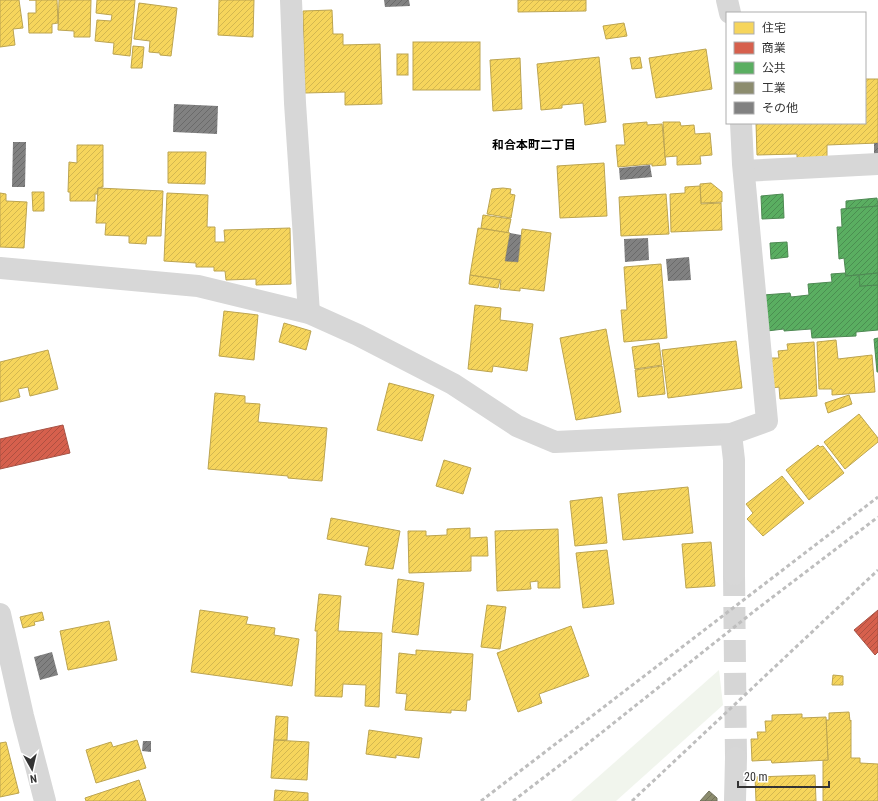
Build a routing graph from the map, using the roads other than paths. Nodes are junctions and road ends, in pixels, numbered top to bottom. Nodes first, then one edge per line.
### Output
1 (291, 0) edge
2 (727, 0) edge
3 (730, 12) edge
4 (741, 124) edge
5 (878, 164) edge
6 (744, 171) junction
7 (0, 268) edge
8 (309, 313) junction
9 (731, 434) junction
10 (734, 574) tunnel mouth
11 (0, 614) edge
12 (736, 758) tunnel mouth
13 (45, 801) edge
14 (735, 801) edge

1 - 8 street
2 - 3 street
4 - 6 street
5 - 6 street
6 - 9 street
7 - 8 street
8 - 9 street
9 - 10 street
11 - 13 street
12 - 14 street

